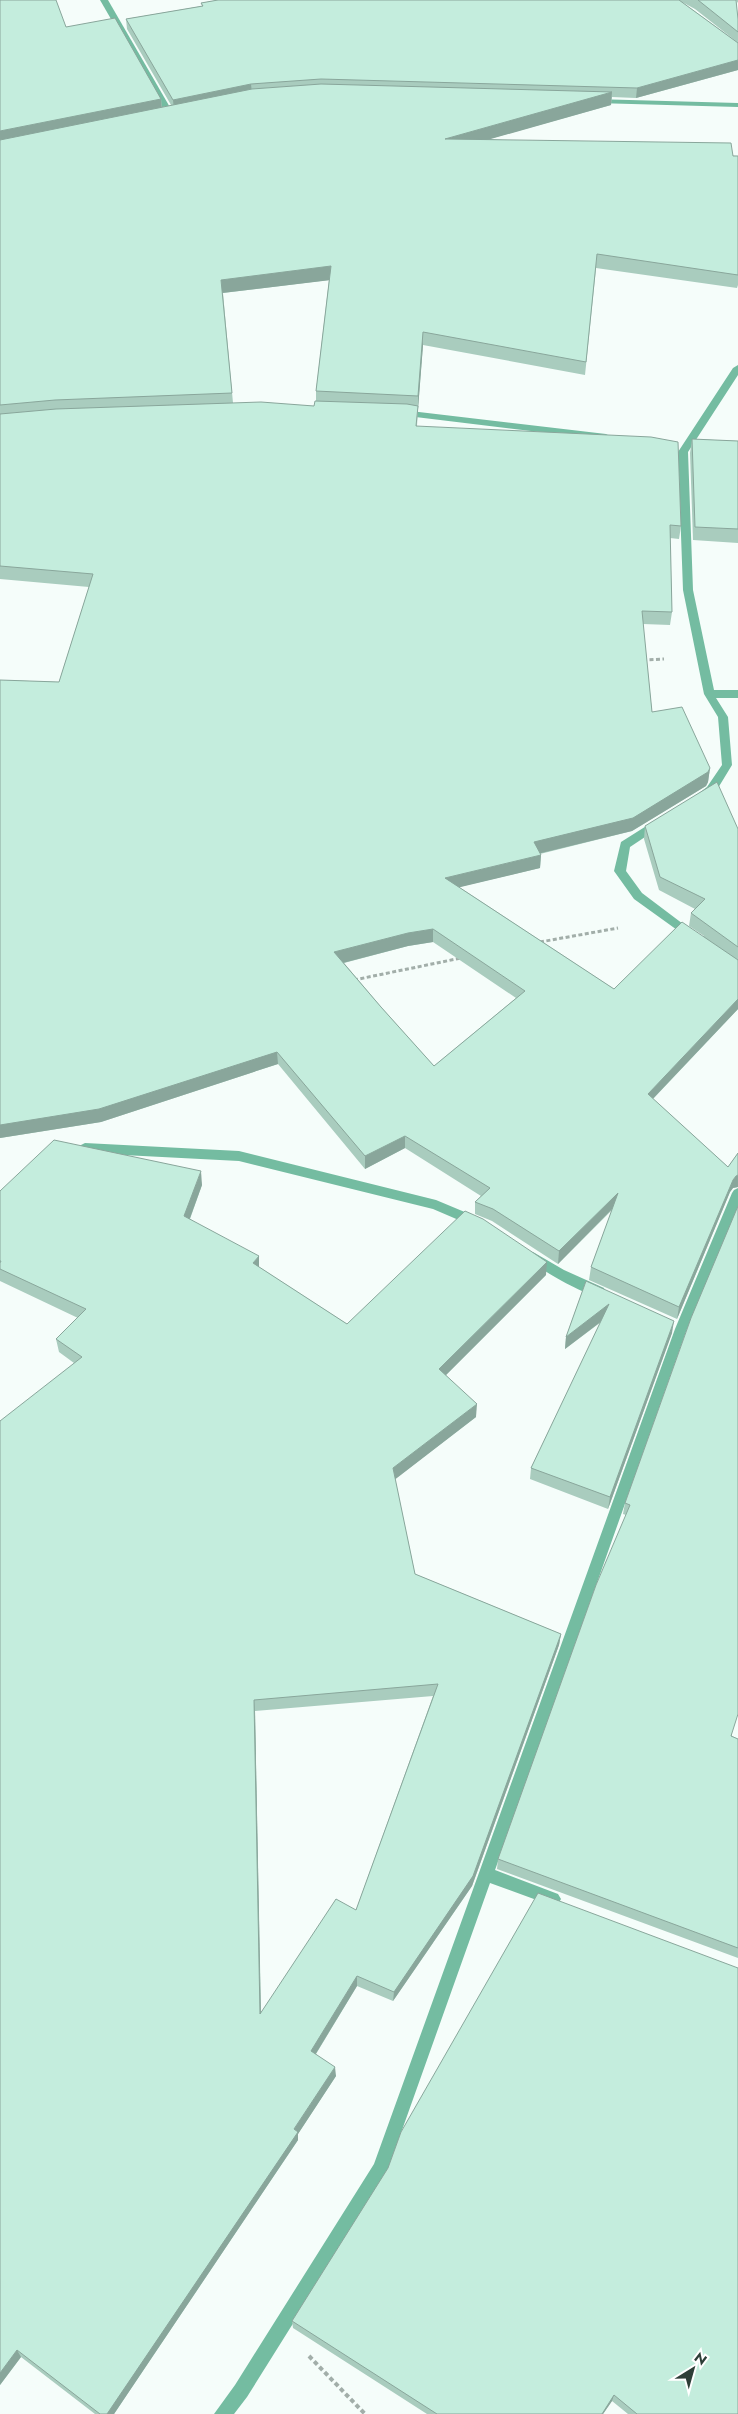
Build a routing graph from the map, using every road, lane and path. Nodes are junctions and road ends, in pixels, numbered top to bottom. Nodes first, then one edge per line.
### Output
1 (104, 0) edge
2 (589, 101) edge
3 (738, 105) edge
4 (162, 117) edge
5 (738, 368) edge
6 (387, 413) edge
7 (612, 438) edge
8 (702, 659) junction
9 (634, 660) edge
10 (709, 694) junction
11 (738, 694) edge
12 (695, 800) edge
13 (671, 814) edge
14 (667, 918) junction
15 (699, 941) edge
16 (530, 944) edge
17 (463, 957) edge
18 (348, 981) edge
19 (85, 1148) edge
20 (738, 1193) edge
21 (486, 1227) edge
22 (519, 1248) edge
23 (611, 1297) edge
24 (485, 1874) junction
25 (566, 1904) edge
26 (280, 2326) junction
27 (223, 2414) edge
28 (365, 2414) edge

1 - 4 street
2 - 3 street
5 - 8 street
6 - 7 street
8 - 9 path
8 - 10 street
10 - 11 street
10 - 12 street
13 - 14 street
14 - 15 street
14 - 16 path
17 - 18 path
19 - 21 street
20 - 24 street
22 - 23 street
24 - 25 street
24 - 26 street
26 - 27 street
26 - 28 path

